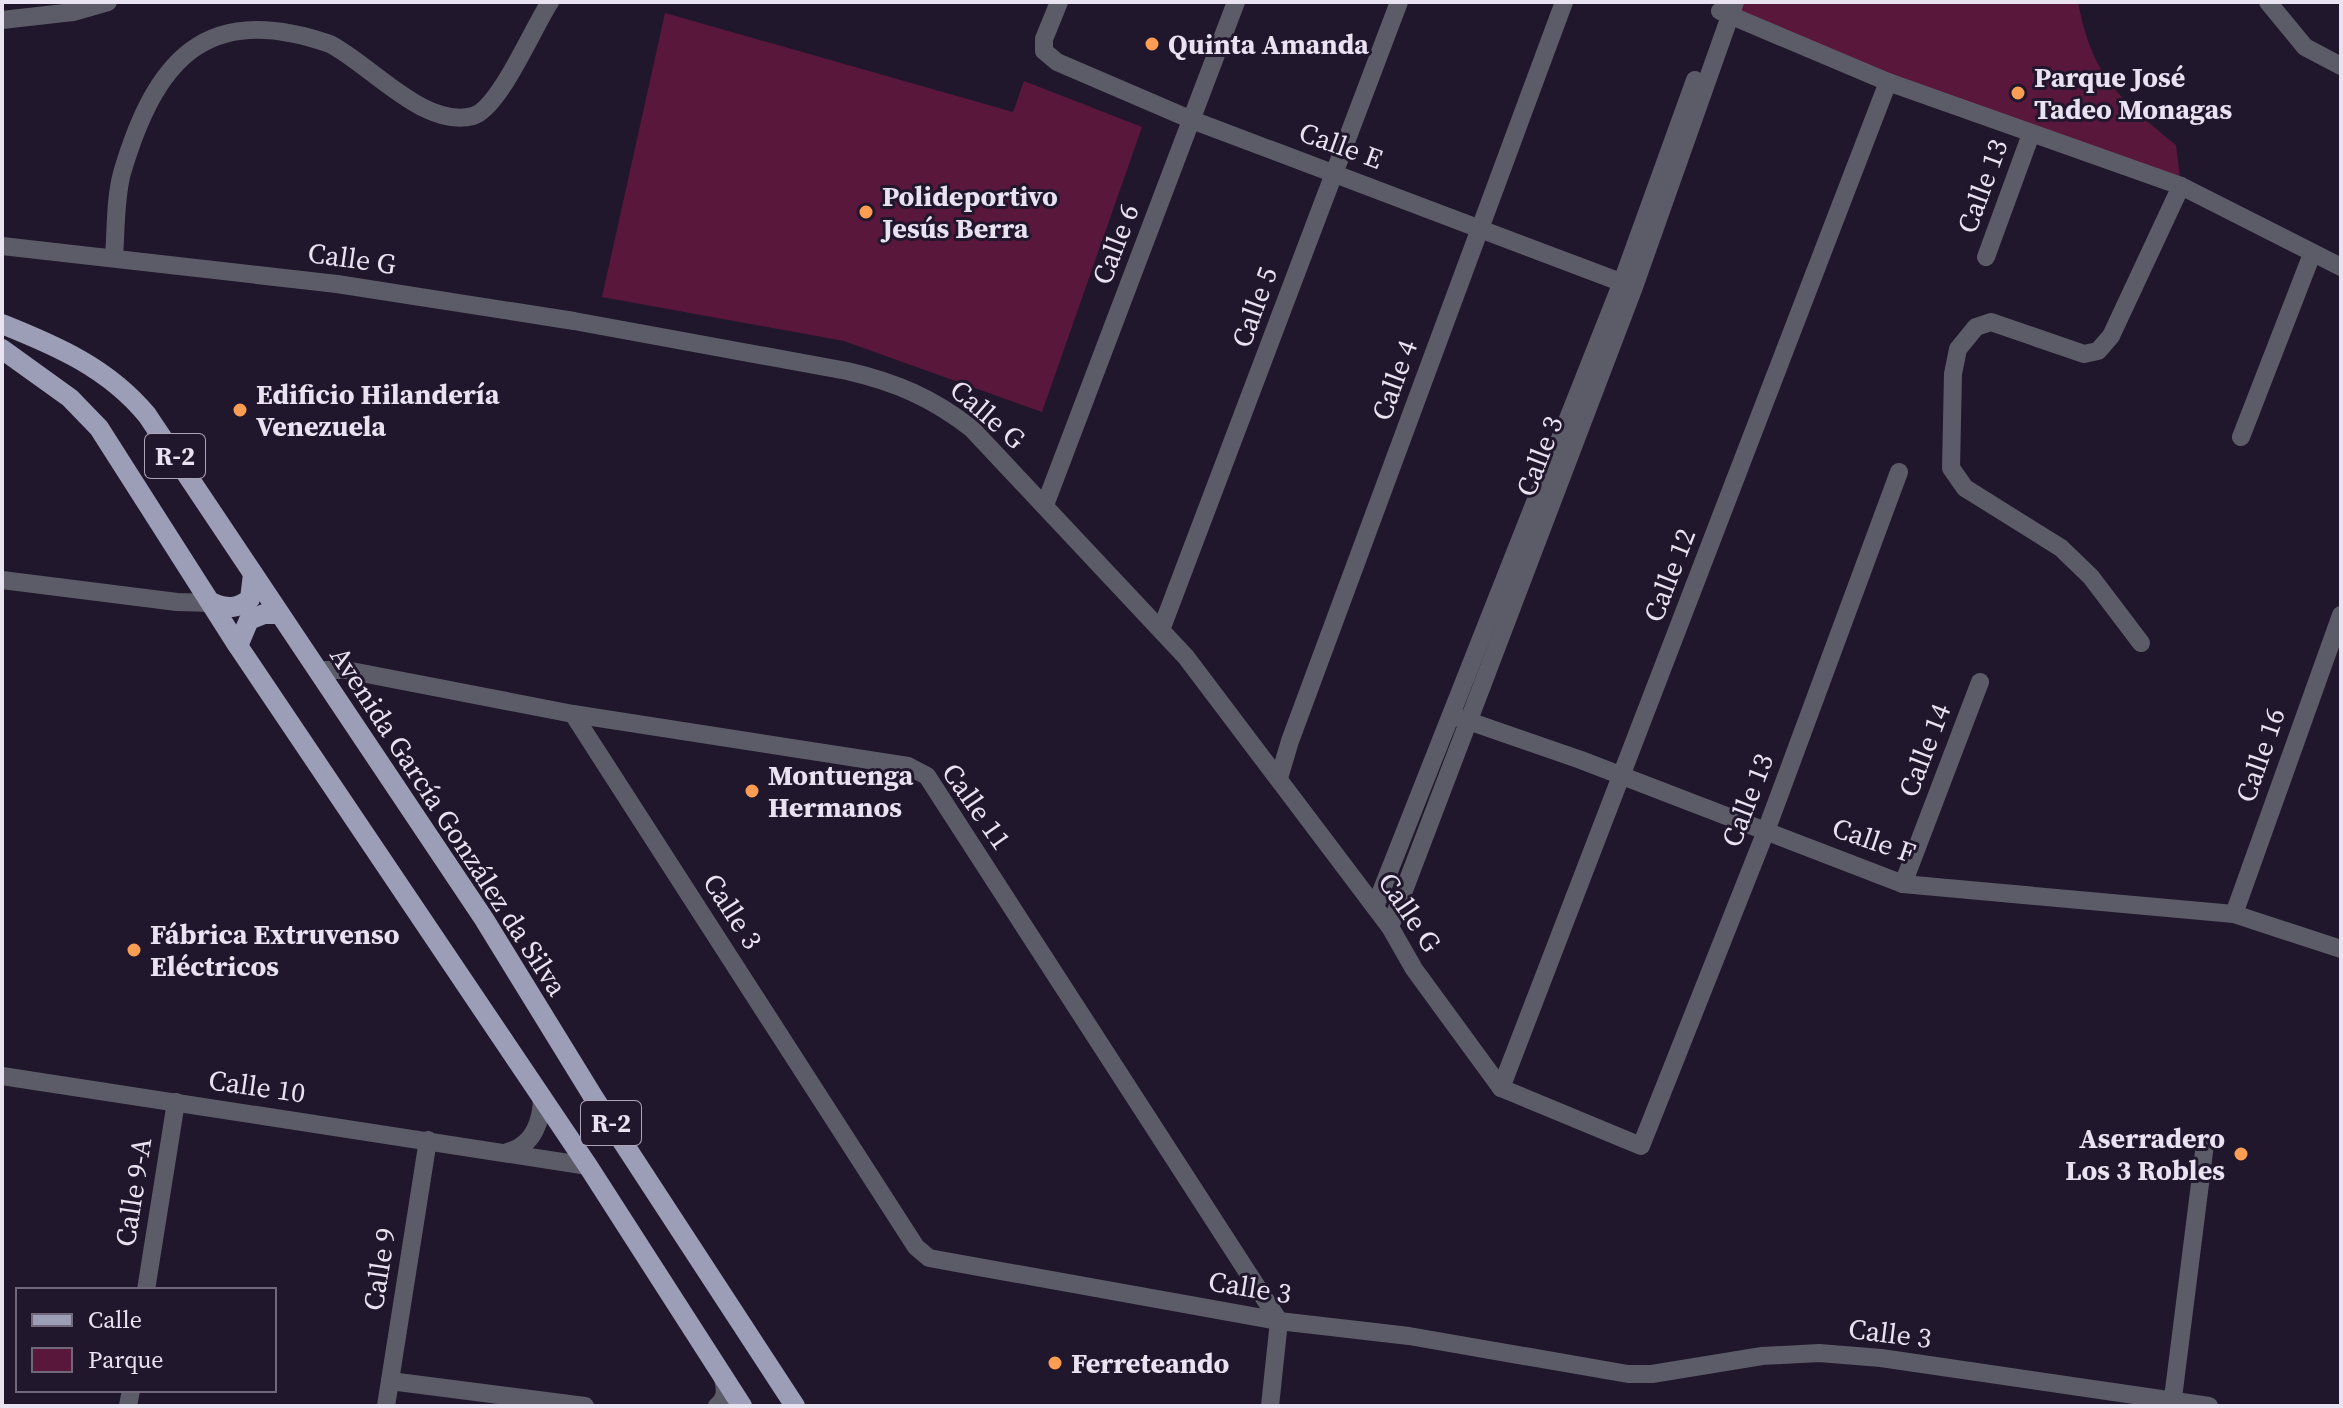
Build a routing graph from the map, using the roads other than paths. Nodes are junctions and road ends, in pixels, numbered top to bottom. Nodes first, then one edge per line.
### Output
1 (108, 2) edge
2 (1059, 2) edge
3 (1236, 2) edge
4 (1399, 2) edge
5 (1564, 2) edge
6 (2268, 2) edge
7 (548, 3) edge
8 (1727, 7) edge
9 (2, 20) edge
10 (2341, 66) edge
11 (1888, 82) junction
12 (1192, 120) junction
13 (2031, 134) junction
14 (1334, 173) junction
15 (2181, 186) junction
16 (1481, 227) junction
17 (2, 246) edge
18 (2312, 254) junction
19 (114, 257) junction
20 (1986, 257) dead end
21 (2341, 267) edge
22 (1628, 284) junction
23 (2, 324) edge
24 (2, 349) edge
25 (2241, 437) dead end
26 (1899, 472) dead end
27 (1045, 505) junction
28 (253, 574) junction
29 (2, 580) edge
30 (213, 603) junction
31 (279, 614) junction
32 (2341, 615) edge
33 (1161, 630) junction
34 (2141, 643) dead end
35 (238, 646) junction
36 (317, 670) junction
37 (346, 670) junction
38 (1980, 682) dead end
39 (331, 691) junction
40 (573, 714) junction
41 (1460, 718) junction
42 (1622, 776) junction
43 (1279, 778) junction
44 (1766, 831) junction
45 (1903, 884) junction
46 (1375, 907) junction
47 (2234, 914) junction
48 (1390, 927) junction
49 (2341, 949) edge
50 (2, 1076) edge
51 (1501, 1088) junction
52 (542, 1096) junction
53 (176, 1102) junction
54 (428, 1140) junction
55 (2205, 1144) dead end
56 (504, 1152) junction
57 (588, 1166) junction
58 (146, 1288) edge
59 (1279, 1321) junction
60 (722, 1375) junction
61 (390, 1381) junction
62 (2172, 1403) edge
63 (386, 1406) edge
64 (585, 1406) edge
65 (717, 1406) edge
66 (742, 1406) edge
67 (795, 1406) edge
68 (1270, 1406) edge
69 (2209, 1406) edge

1 - 9 street
2 - 12 street, Calle E
3 - 12 street, Calle 6
4 - 14 street, Calle 5
5 - 16 street, Calle 4
6 - 10 street
7 - 19 street
8 - 11 street
8 - 22 street, Calle 3
11 - 13 street
11 - 42 street, Calle 12
12 - 14 street, Calle E
12 - 27 street, Calle 6
13 - 15 street
13 - 20 street, Calle 13
14 - 16 street, Calle E
14 - 33 street, Calle 5
15 - 18 street
15 - 34 street
16 - 22 street, Calle E
16 - 43 street, Calle 4
17 - 19 street, Calle G
18 - 21 street
18 - 25 street
19 - 27 street, Calle G
22 - 41 street, Calle 3
23 - 28 main road, Avenida García González da Silva / R-2
24 - 30 main road, R-2
26 - 44 street, Calle 13
27 - 33 street, Calle G
28 - 30 main road
28 - 31 main road, Avenida García González da Silva / R-2
29 - 30 street
30 - 35 main road, R-2
31 - 35 main road
31 - 36 main road, Avenida García González da Silva / R-2
32 - 47 street, Calle 16
33 - 43 street, Calle G
35 - 52 main road, R-2
36 - 37 street, Calle 11
36 - 39 main road, Avenida García González da Silva / R-2
37 - 39 street
37 - 40 street, Calle 11
38 - 45 street, Calle 14
39 - 67 main road, Avenida García González da Silva / R-2
40 - 59 street, Calle 3
40 - 59 street, Calle 11
41 - 42 street, Calle F
41 - 46 street, Calle 3
41 - 48 street, Calle 3
42 - 44 street, Calle F
42 - 51 street, Calle 12
43 - 46 street, Calle G
44 - 45 street, Calle F
44 - 51 street, Calle 13
45 - 47 street, Calle F
46 - 48 street, Calle G
47 - 49 street, Calle F
48 - 51 street, Calle G
50 - 53 street, Calle 10
52 - 56 street
52 - 57 main road, R-2
53 - 54 street, Calle 10
53 - 58 street, Calle 9-A
54 - 56 street, Calle 10
54 - 61 street, Calle 9
55 - 62 street
56 - 57 street, Calle 10
57 - 60 main road, R-2
59 - 62 street, Calle 3
59 - 68 street
60 - 65 street
60 - 66 main road, R-2
61 - 63 street, Calle 9
61 - 64 street
62 - 69 street, Calle 3

